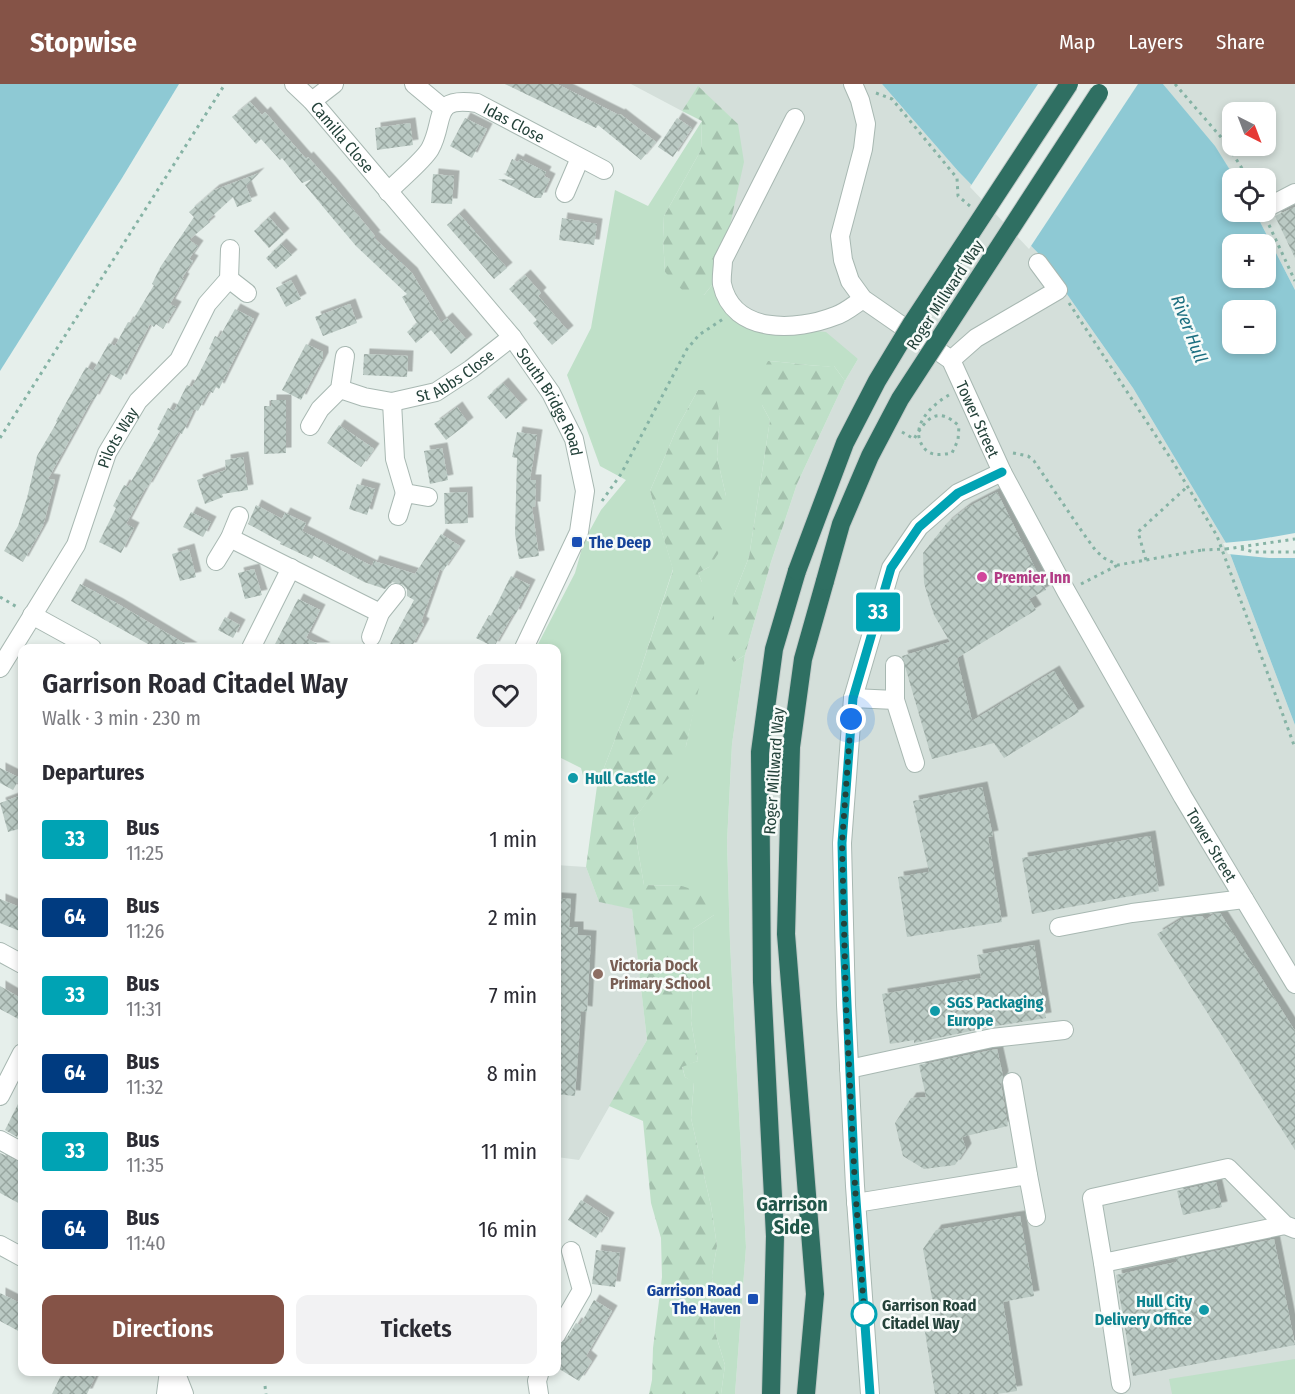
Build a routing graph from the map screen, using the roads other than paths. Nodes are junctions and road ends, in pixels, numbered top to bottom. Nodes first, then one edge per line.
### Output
1 (294, 84) edge
2 (334, 84) edge
3 (414, 84) edge
4 (853, 84) edge
5 (1069, 84) edge
6 (1105, 84) edge
7 (312, 101) junction
8 (444, 109) junction
9 (795, 118) dead end
10 (580, 158) junction
11 (604, 170) dead end
12 (388, 192) junction
13 (564, 193) dead end
14 (1295, 193) edge
15 (1276, 207) edge
16 (230, 249) dead end
17 (1038, 263) dead end
18 (230, 279) junction
19 (246, 293) dead end
20 (863, 299) junction
21 (512, 337) junction
22 (345, 356) dead end
23 (951, 360) junction
24 (340, 390) junction
25 (392, 402) junction
26 (310, 426) dead end
27 (999, 465) junction
28 (405, 494) junction
29 (428, 497) dead end
30 (240, 516) dead end
31 (399, 516) dead end
32 (230, 538) junction
33 (216, 561) dead end
34 (291, 568) junction
35 (396, 593) dead end
36 (380, 612) junction
37 (32, 615) junction
38 (371, 637) dead end
39 (85, 644) edge
40 (253, 644) edge
41 (526, 644) edge
42 (895, 665) dead end
43 (0, 668) edge
44 (853, 698) junction
45 (895, 700) junction
46 (915, 764) dead end
47 (1244, 899) junction
48 (1059, 927) dead end
49 (0, 952) edge
50 (18, 962) edge
51 (1295, 984) edge
52 (1064, 1030) dead end
53 (18, 1061) edge
54 (849, 1069) junction
55 (1012, 1082) dead end
56 (0, 1096) edge
57 (0, 1140) edge
58 (18, 1150) edge
59 (1028, 1175) junction
60 (856, 1203) junction
61 (1036, 1217) dead end
62 (1290, 1227) edge
63 (0, 1245) edge
64 (571, 1251) dead end
65 (18, 1255) edge
66 (1103, 1263) junction
67 (561, 1326) edge
68 (168, 1376) edge
69 (177, 1376) edge
70 (538, 1376) edge
71 (1121, 1384) dead end
72 (166, 1394) edge
73 (184, 1394) edge
74 (539, 1394) edge
75 (771, 1394) edge
76 (806, 1394) edge
77 (870, 1394) edge

1 - 7 street, Camilla Close
2 - 7 street
3 - 8 street
4 - 20 street, Tower Street
5 - 75 highway, Roger Millward Way, bridge
6 - 76 highway, Roger Millward Way, bridge
7 - 12 street, Camilla Close
8 - 10 street, Idas Close
8 - 12 street
9 - 20 street
10 - 11 street, Idas Close
10 - 13 street
12 - 21 street, South Bridge Road
14 - 15 street
16 - 18 street
17 - 23 street
18 - 19 street
18 - 37 street, Pilots Way
20 - 23 street, Tower Street
21 - 25 street, St Abbs Close
21 - 41 street, South Bridge Road
22 - 24 street
23 - 27 street, Tower Street
24 - 25 street, St Abbs Close
24 - 26 street
25 - 28 street, St Abbs Close
27 - 44 street
27 - 47 street, Tower Street
28 - 29 street
28 - 31 street
30 - 32 street
32 - 33 street
32 - 34 street
34 - 36 street
34 - 40 street
35 - 36 street
36 - 38 street
37 - 39 street
37 - 43 street, Pilots Way
42 - 45 street
44 - 45 street
44 - 54 street
45 - 46 street
47 - 48 street
47 - 51 street, Tower Street
49 - 50 street
52 - 54 street
53 - 56 street
54 - 60 street
55 - 59 street
57 - 58 street
59 - 60 street
59 - 61 street
60 - 77 street
62 - 66 street
62 - 66 street
63 - 65 street
64 - 67 street
66 - 71 street
68 - 72 street
69 - 73 street
70 - 74 street

